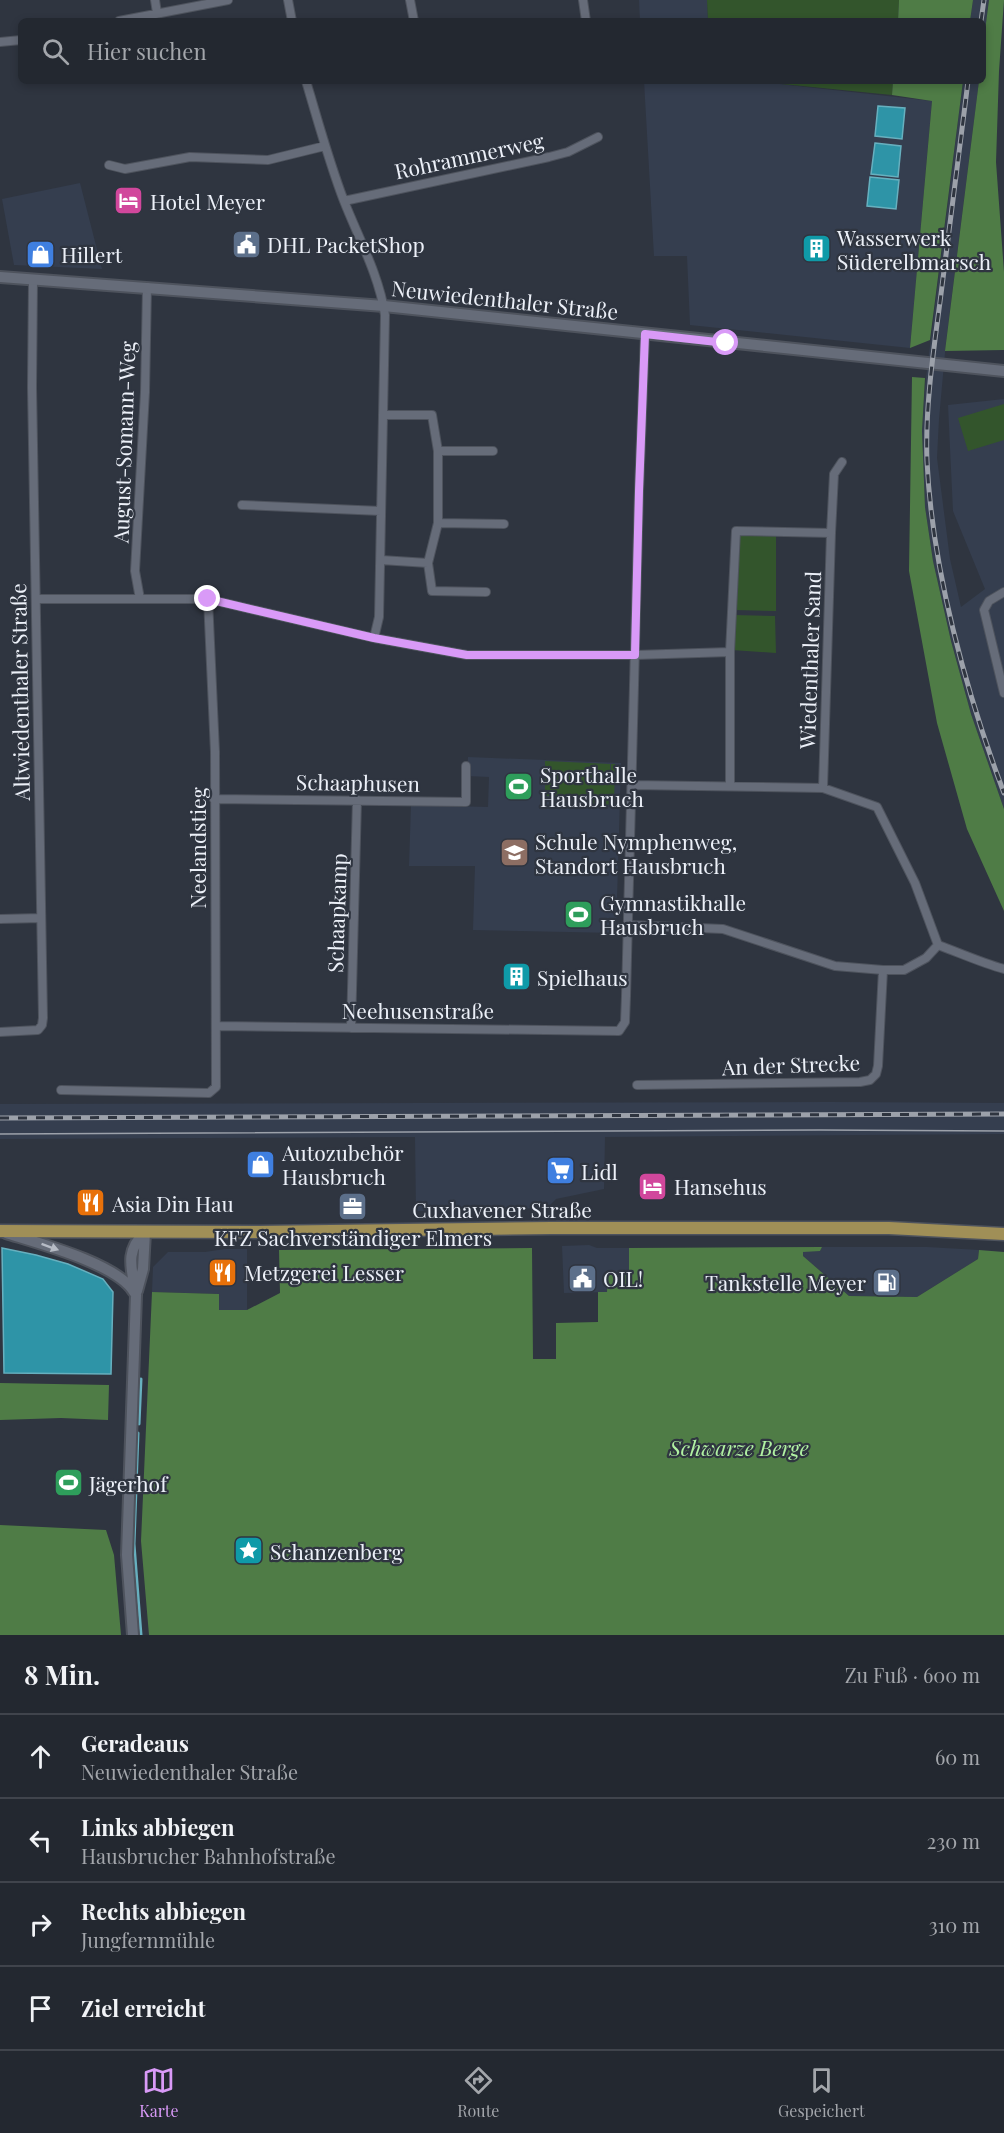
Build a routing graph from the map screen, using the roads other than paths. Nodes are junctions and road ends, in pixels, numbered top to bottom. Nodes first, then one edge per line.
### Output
1 (155, 0) edge
2 (228, 0) edge
3 (288, 0) edge
4 (410, 0) edge
5 (583, 0) edge
6 (157, 13) junction
7 (133, 18) edge
8 (291, 18) edge
9 (413, 18) edge
10 (586, 18) edge
11 (18, 40) edge
12 (0, 42) edge
13 (307, 84) edge
14 (598, 137) dead end
15 (325, 146) junction
16 (109, 165) dead end
17 (344, 201) junction
18 (0, 277) edge
19 (33, 280) junction
20 (147, 287) junction
21 (384, 306) junction
22 (645, 334) junction
23 (1004, 372) edge
24 (383, 415) junction
25 (438, 451) junction
26 (494, 451) dead end
27 (842, 462) dead end
28 (242, 505) dead end
29 (381, 511) junction
30 (438, 523) junction
31 (504, 524) dead end
32 (831, 533) junction
33 (381, 560) junction
34 (428, 563) junction
35 (486, 592) dead end
36 (1004, 592) edge
37 (36, 599) junction
38 (140, 599) junction
39 (208, 599) junction
40 (374, 638) junction
41 (730, 652) junction
42 (635, 655) junction
43 (1004, 693) edge
44 (466, 766) dead end
45 (632, 785) junction
46 (730, 786) junction
47 (823, 788) junction
48 (214, 799) junction
49 (357, 800) junction
50 (41, 918) junction
51 (0, 919) edge
52 (628, 925) junction
53 (938, 945) junction
54 (1004, 969) edge
55 (884, 970) junction
56 (217, 1026) junction
57 (351, 1028) junction
58 (0, 1032) edge
59 (637, 1085) dead end
60 (61, 1090) dead end
61 (0, 1231) edge
62 (145, 1232) junction
63 (1004, 1234) edge
64 (136, 1295) junction
65 (133, 1635) edge

1 - 6 street
2 - 6 street
3 - 8 street
4 - 9 street
5 - 10 street
6 - 7 street
11 - 12 street
13 - 15 street
14 - 17 street, Rohrammerweg
15 - 16 street
15 - 17 street
17 - 21 street
18 - 19 street, Neuwiedenthaler Straße
19 - 20 street, Neuwiedenthaler Straße
19 - 37 street, Altwiedenthaler Straße
20 - 21 street, Neuwiedenthaler Straße
20 - 38 street, August-Somann-Weg
21 - 22 street, Neuwiedenthaler Straße
21 - 24 street
22 - 23 street, Neuwiedenthaler Straße
22 - 42 street
24 - 25 street
24 - 29 street
25 - 26 street
25 - 30 street
27 - 32 street, Wiedenthaler Sand
28 - 29 street
29 - 33 street
30 - 31 street
30 - 34 street
32 - 41 street
32 - 47 street, Wiedenthaler Sand
33 - 34 street
33 - 40 street
34 - 35 street
36 - 43 street
37 - 38 street
37 - 50 street, Altwiedenthaler Straße
38 - 39 street
39 - 40 street
39 - 48 street, Neelandstieg
40 - 42 street
41 - 42 street
41 - 46 street
42 - 45 street
44 - 49 street, Schaaphusen
45 - 46 street
45 - 52 street
46 - 47 street
47 - 53 street
48 - 49 street, Schaaphusen
48 - 56 street, Neelandstieg
49 - 57 street, Schaapkamp
50 - 51 street
50 - 58 street, Altwiedenthaler Straße
52 - 55 street
52 - 57 street, Neehusenstraße
53 - 54 street
53 - 55 street
55 - 59 street, An der Strecke
56 - 57 street, Neehusenstraße
56 - 60 street, Neelandstieg
61 - 62 main road, Cuxhavener Straße
61 -> 64 street
62 - 63 main road, Cuxhavener Straße
62 - 64 street
64 - 65 street

